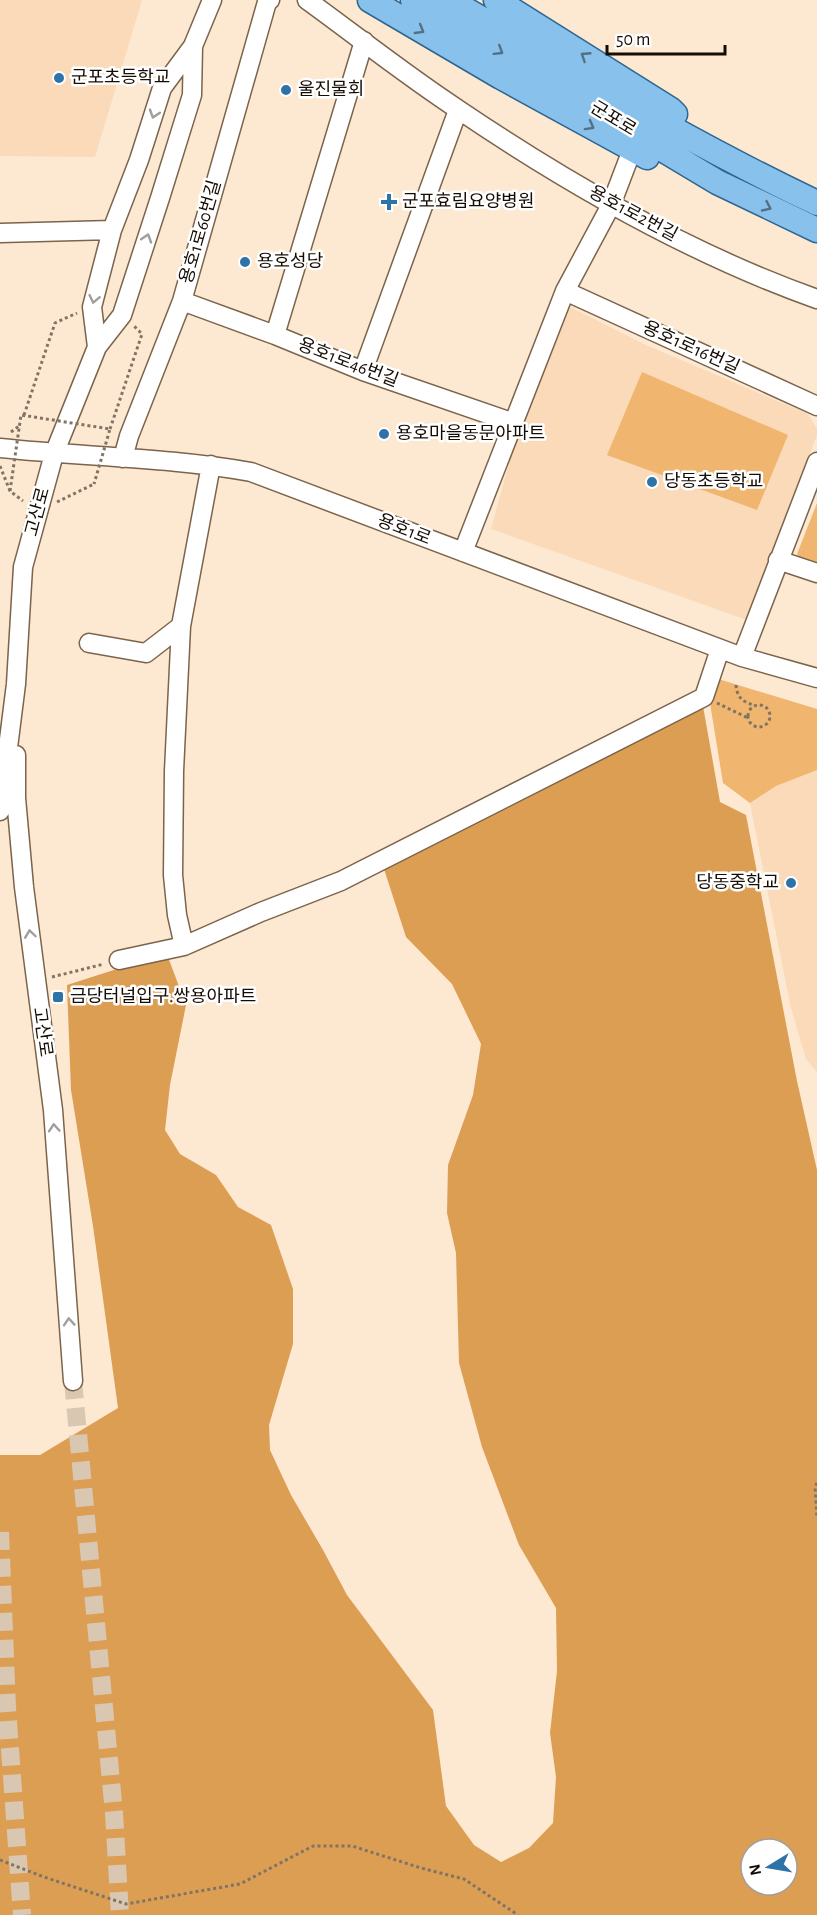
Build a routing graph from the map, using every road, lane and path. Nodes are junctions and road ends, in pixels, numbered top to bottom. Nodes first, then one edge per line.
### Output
1 (212, 0) edge
2 (308, 0) edge
3 (370, 0) edge
4 (412, 0) edge
5 (449, 0) edge
6 (496, 0) edge
7 (268, 1) edge
8 (364, 41) junction
9 (193, 46) junction
10 (458, 110) junction
11 (697, 141) junction
12 (632, 150) junction
13 (717, 182) junction
14 (817, 203) edge
15 (611, 205) junction
16 (112, 230) junction
17 (817, 230) edge
18 (0, 232) edge
19 (565, 291) junction
20 (817, 299) edge
21 (182, 301) junction
22 (92, 307) junction
23 (142, 334) dead end
24 (275, 335) junction
25 (97, 347) junction
26 (363, 371) junction
27 (817, 406) edge
28 (24, 415) junction
29 (514, 423) junction
30 (110, 429) junction
31 (0, 448) edge
32 (54, 454) junction
33 (123, 458) junction
34 (817, 462) edge
35 (211, 465) junction
36 (0, 466) edge
37 (37, 512) junction
38 (463, 552) junction
39 (778, 560) junction
40 (817, 573) edge
41 (181, 626) junction
42 (89, 643) dead end
43 (720, 649) junction
44 (742, 657) junction
45 (817, 678) edge
46 (16, 684) junction
47 (736, 685) dead end
48 (704, 697) junction
49 (754, 705) junction
50 (748, 718) junction
51 (0, 811) edge
52 (184, 946) junction
53 (119, 960) joint
54 (36, 981) junction
55 (73, 1380) tunnel mouth
56 (817, 1483) edge
57 (817, 1518) edge
58 (0, 1860) edge
59 (518, 1915) edge

1 - 9 street, 고산로
2 - 8 street, 용호1로2번길
3 -> 12 main road
4 -> 13 main road, 군포로
5 - 11 main road, 군포로
11 -> 6 main road
7 - 21 street, 용호1로60번길
8 - 10 street, 용호1로2번길
8 - 24 street
9 -> 16 street, 고산로
25 -> 9 street, 고산로
10 - 15 street, 용호1로2번길
10 - 26 street
11 - 14 main road, 군포로
12 - 13 main road
12 - 15 street
13 -> 17 main road, 군포로
15 - 19 street
15 - 20 street, 용호1로2번길
16 - 18 street
16 -> 22 street, 고산로
19 - 27 street, 용호1로16번길
19 - 29 street
21 - 24 street, 용호1로46번길
21 - 33 street, 용호1로60번길
22 - 25 street, 고산로
22 - 28 path
23 - 30 path
24 - 26 street, 용호1로46번길
25 - 32 street, 고산로
26 - 29 street, 용호1로46번길
28 - 30 path, bridge
28 - 36 path, bridge
29 - 38 street
30 - 37 path, bridge
31 - 32 street, 용호1로
32 - 33 street, 용호1로
32 - 37 street, 고산로
33 - 35 street, 용호1로
34 - 39 street
35 - 38 street, 용호1로
35 - 41 street
37 - 46 street, 고산로
38 - 43 street, 용호1로
39 - 40 street
39 - 44 street
41 - 42 street
41 - 52 street
43 - 44 street, 용호1로
43 - 48 street
44 - 45 street, 용호1로
46 - 51 street, 고산로
54 -> 46 street, 고산로
47 - 49 path
48 - 50 path
48 - 52 street
49 - 50 path
49 - 50 path
52 - 53 street
53 - 54 path
55 -> 54 street, 고산로
56 - 57 path
58 - 59 path

